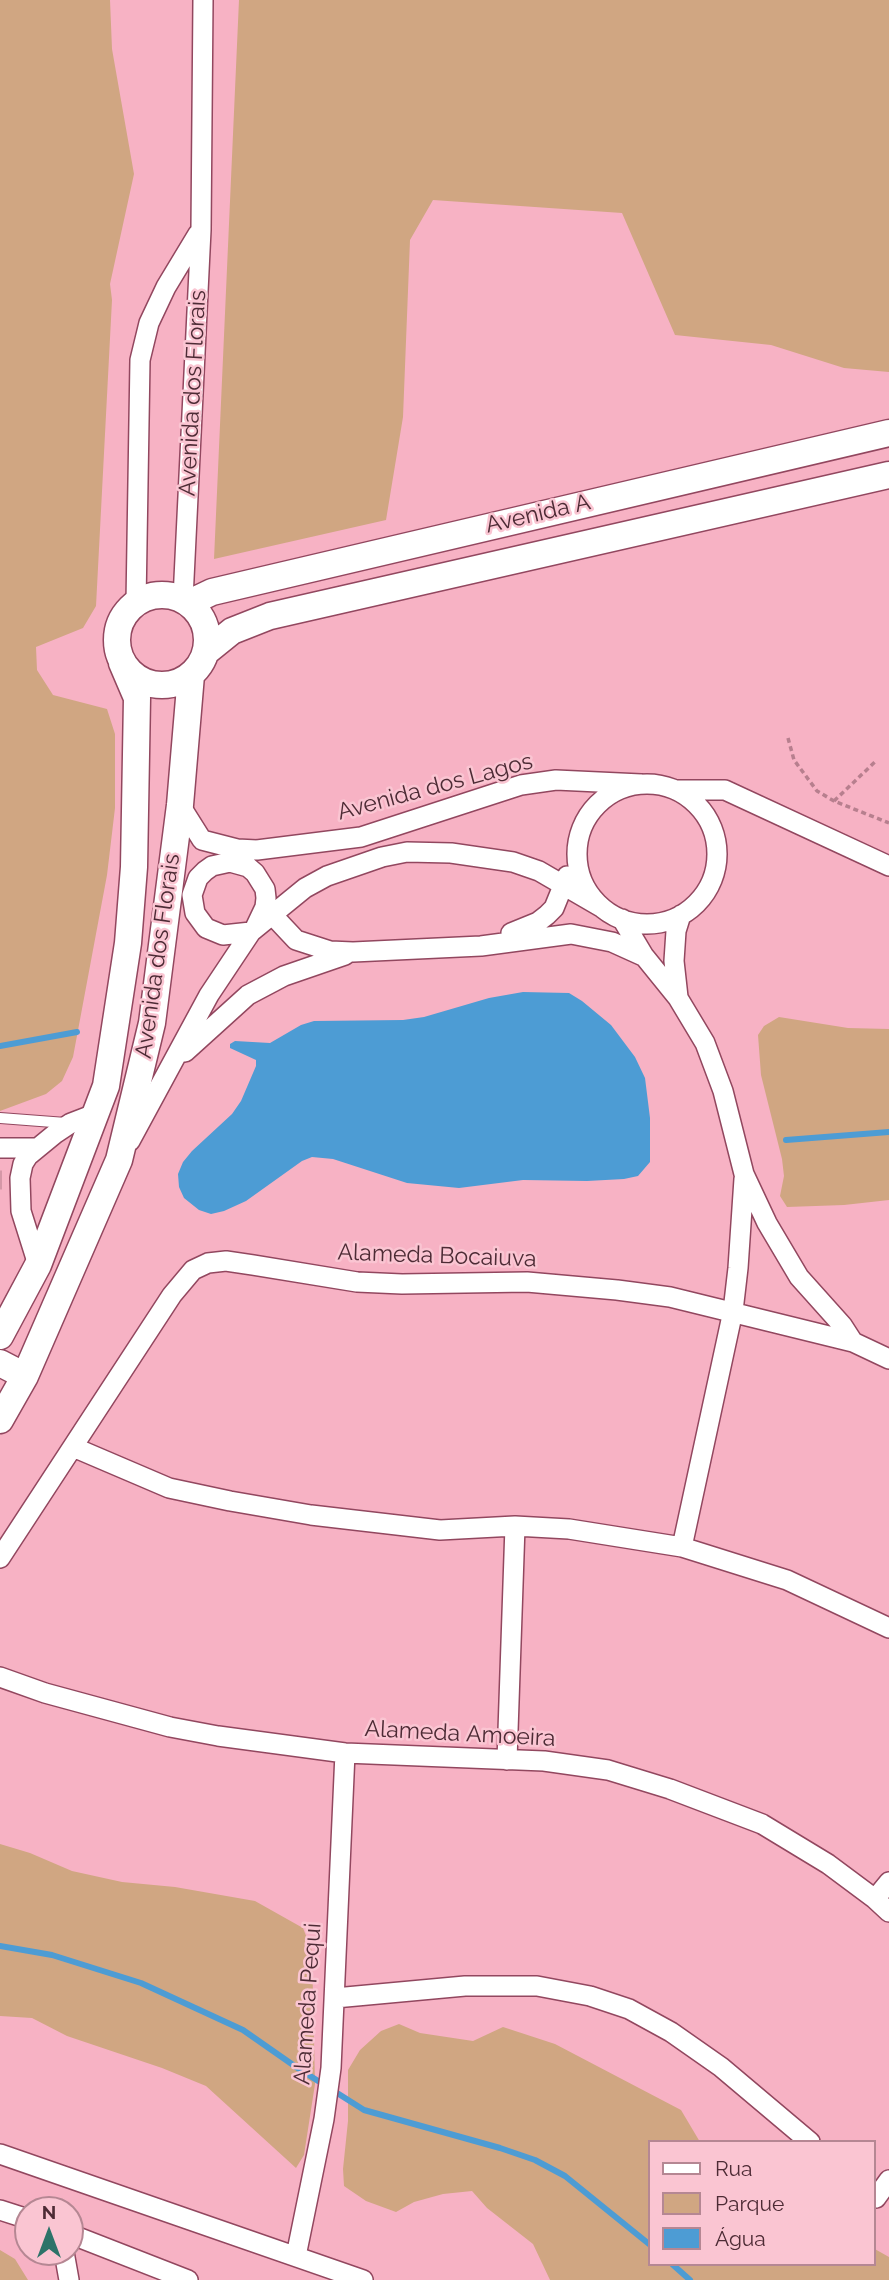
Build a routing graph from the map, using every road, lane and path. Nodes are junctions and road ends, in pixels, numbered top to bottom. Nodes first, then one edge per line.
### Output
1 (202, 0) edge
2 (201, 230) junction
3 (889, 433) edge
4 (889, 475) edge
5 (186, 601) junction
6 (136, 603) junction
7 (206, 652) junction
8 (122, 663) junction
9 (191, 675) junction
10 (788, 738) dead end
11 (877, 760) dead end
12 (641, 784) junction
13 (677, 790) junction
14 (834, 800) junction
15 (180, 805) junction
16 (889, 822) edge
17 (361, 836) junction
18 (202, 840) junction
19 (257, 850) junction
20 (577, 851) junction
21 (230, 862) junction
22 (363, 864) junction
23 (889, 866) edge
24 (564, 887) junction
25 (601, 907) junction
26 (269, 911) junction
27 (681, 915) junction
28 (622, 919) junction
29 (253, 930) junction
30 (288, 934) junction
31 (481, 946) junction
32 (353, 952) junction
33 (644, 956) junction
34 (284, 976) junction
35 (678, 998) junction
36 (151, 1102) junction
37 (97, 1113) junction
38 (0, 1118) edge
39 (71, 1123) junction
40 (0, 1148) edge
41 (37, 1148) junction
42 (119, 1160) junction
43 (744, 1174) junction
44 (11, 1183) edge
45 (38, 1265) junction
46 (733, 1311) junction
47 (0, 1336) edge
48 (853, 1342) junction
49 (889, 1359) edge
50 (0, 1363) edge
51 (25, 1376) junction
52 (0, 1420) edge
53 (73, 1447) junction
54 (515, 1526) junction
55 (682, 1547) junction
56 (0, 1558) edge
57 (889, 1629) edge
58 (0, 1677) edge
59 (345, 1753) junction
60 (507, 1760) junction
61 (889, 1882) edge
62 (882, 1905) edge
63 (335, 1998) junction
64 (808, 2140) edge
65 (0, 2154) edge
66 (889, 2180) edge
67 (880, 2200) edge
68 (84, 2240) edge
69 (296, 2256) junction
70 (159, 2275) edge
71 (188, 2280) edge
72 (363, 2280) edge

1 - 2 street, Avenida dos Florais
2 - 5 street, Avenida dos Florais
2 - 6 street, Avenida dos Florais
3 - 5 street, Avenida A
4 - 7 street, Avenida A
5 - 6 street
5 - 7 street
6 - 8 street, Avenida dos Florais
7 - 9 street, Avenida dos Florais
8 - 9 street
8 - 37 street, Avenida dos Florais
9 - 15 street, Avenida dos Florais
10 - 14 path
11 - 14 path
12 - 13 street, Avenida dos Lagos
12 - 17 street, Avenida dos Lagos
12 - 20 street, Avenida dos Lagos
13 - 23 street, Avenida dos Lagos
13 - 27 street, Avenida dos Lagos
14 - 16 path
15 - 18 street
15 - 42 street, Avenida dos Florais
17 - 19 street, Avenida dos Lagos
17 - 22 street
18 - 19 street, Avenida dos Lagos
18 - 21 street
19 - 21 street
20 - 24 street
20 - 25 street, Avenida dos Lagos
21 - 26 street
21 - 29 street
22 - 24 street
22 - 26 street
24 - 25 street
24 - 31 street
25 - 28 street, Avenida dos Lagos
26 - 29 street
26 - 30 street
27 - 28 street, Avenida dos Lagos
27 - 35 street, Avenida dos Lagos
28 - 33 street, Avenida dos Lagos
29 - 36 street
30 - 32 street
30 - 34 street
31 - 32 street
31 - 33 street
32 - 34 street
33 - 35 street, Avenida dos Lagos
34 - 36 street
35 - 43 street, Avenida dos Lagos
36 - 42 street
37 - 39 street
37 - 45 street, Avenida dos Florais
38 - 39 lane
39 - 41 street
40 - 41 street
41 - 44 street
42 - 51 street, Avenida dos Florais
43 - 46 street
43 - 48 street, Avenida dos Lagos
44 - 45 street
45 - 47 street, Avenida dos Florais
46 - 48 street, Avenida dos Lagos
46 - 53 street, Alameda Bocaiuva
46 - 55 street
48 - 49 street, Avenida dos Lagos
50 - 51 street
51 - 52 street, Avenida dos Florais
53 - 54 street
53 - 56 street, Alameda Bocaiuva
54 - 55 street
54 - 60 street
55 - 57 street
58 - 59 street, Alameda Amoeira
59 - 60 street, Alameda Amoeira
59 - 63 street, Alameda Pequi
60 - 62 street, Alameda Amoeira
61 - 62 street
63 - 64 street
63 - 69 street, Alameda Pequi
65 - 69 street
66 - 67 street
68 - 70 street
69 - 72 street
70 - 71 street

